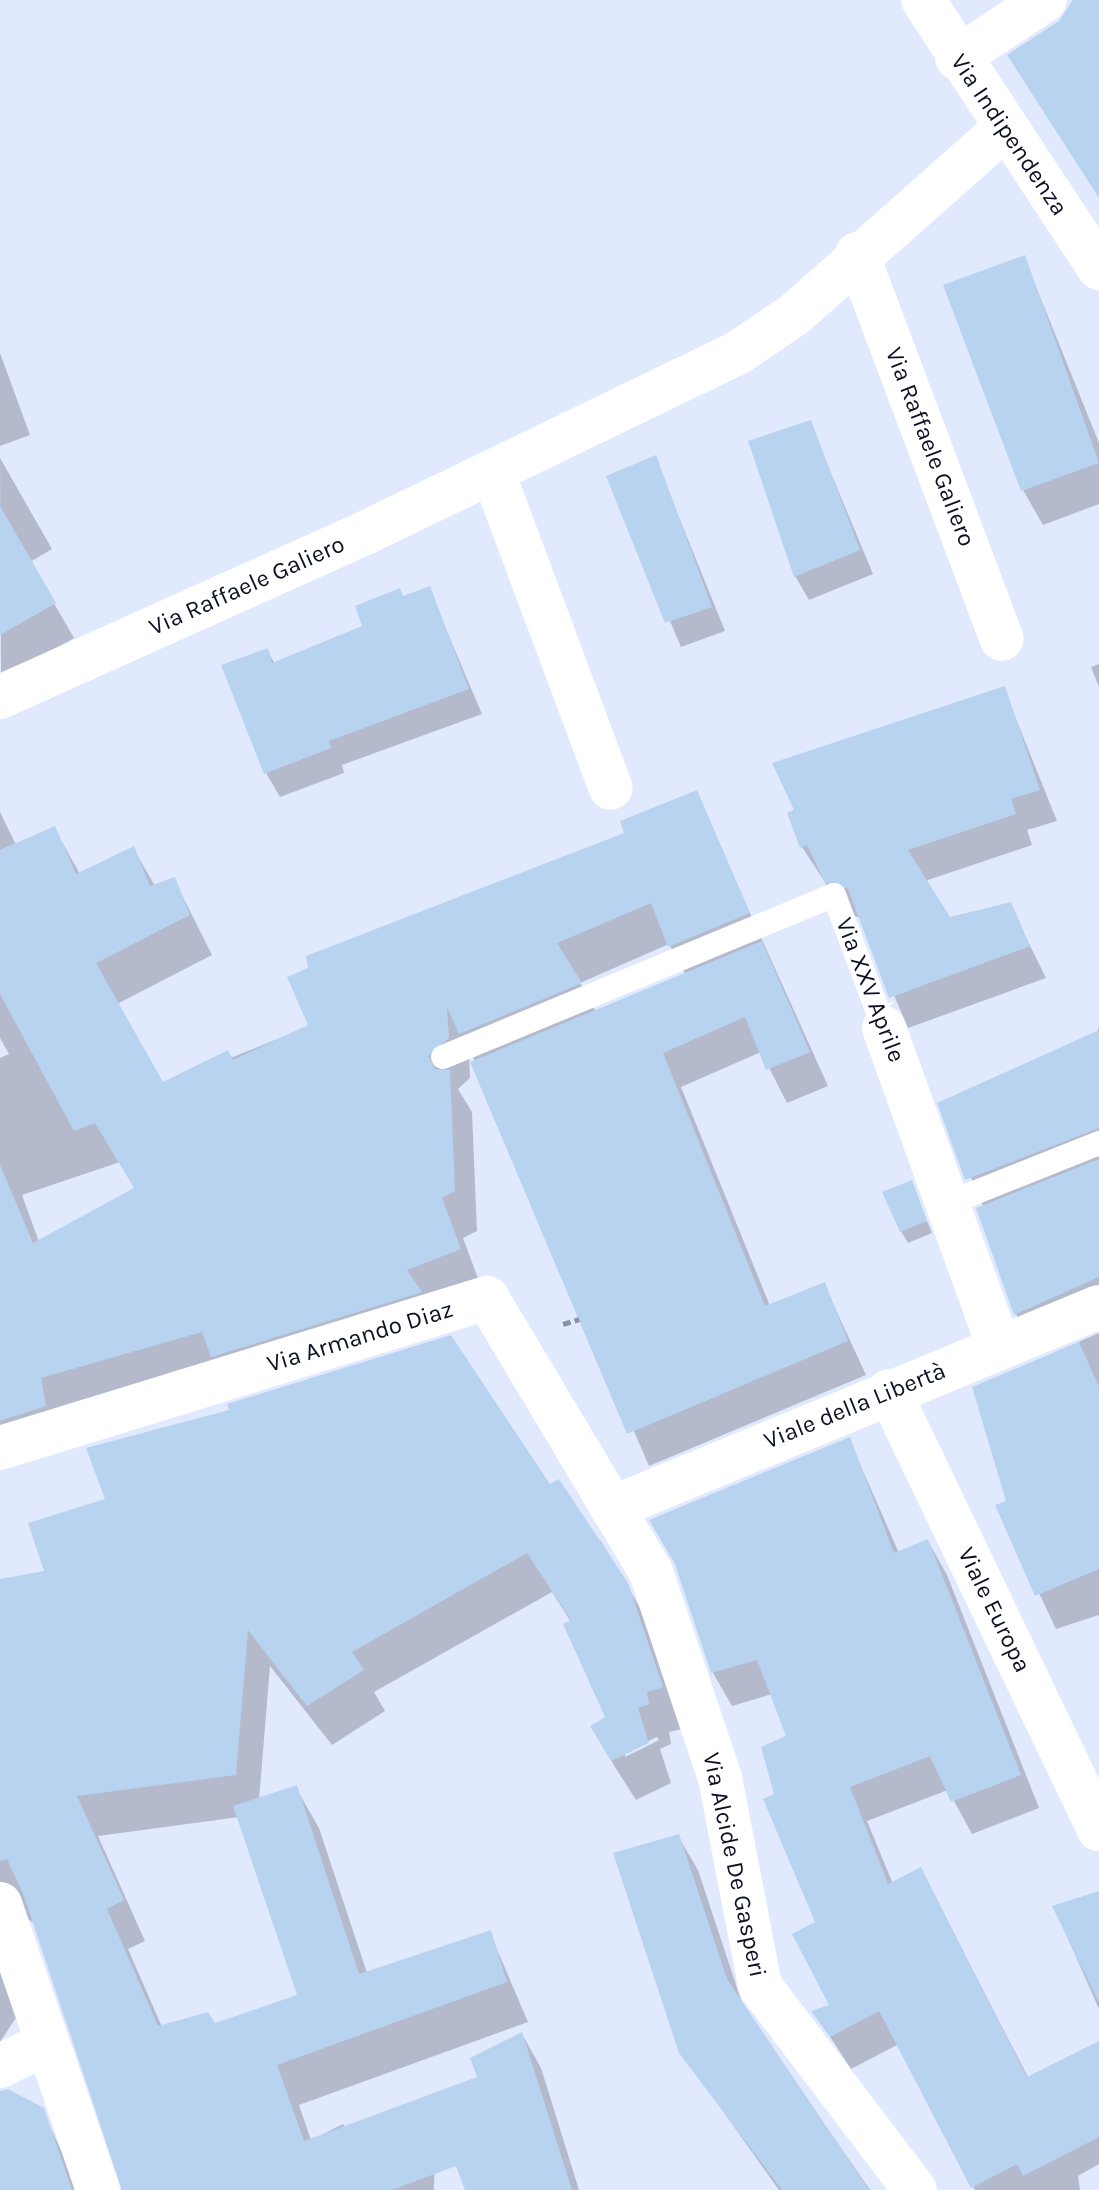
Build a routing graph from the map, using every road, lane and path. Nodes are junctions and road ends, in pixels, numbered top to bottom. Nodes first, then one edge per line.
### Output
1 (923, 0) edge
2 (1045, 0) edge
3 (957, 58) junction
4 (1004, 129) junction
5 (857, 254) junction
6 (1099, 268) edge
7 (493, 473) junction
8 (1002, 639) dead end
9 (0, 697) edge
10 (611, 788) dead end
11 (884, 1028) joint
12 (443, 1057) dead end
13 (1099, 1143) edge
14 (949, 1203) junction
15 (1099, 1307) edge
16 (579, 1319) dead end
17 (563, 1324) dead end
18 (999, 1347) junction
19 (889, 1391) junction
20 (0, 1448) edge
21 (612, 1508) junction
22 (1099, 1829) edge
23 (0, 1904) edge
24 (45, 2044) junction
25 (0, 2066) edge
26 (98, 2190) edge
27 (915, 2190) edge

1 - 3 street, Via Indipendenza
2 - 3 street
3 - 4 street, Via Indipendenza
4 - 5 street, Via Raffaele Galiero
4 - 6 street, Via Indipendenza
5 - 7 street, Via Raffaele Galiero
5 - 8 street, Via Raffaele Galiero
7 - 9 street, Via Raffaele Galiero
7 - 10 street
11 - 12 lane, Via XXV Aprile
11 - 14 street, Via XXV Aprile
13 - 14 lane
14 - 18 street, Via XXV Aprile
15 - 18 street, Viale della Libertà
16 - 17 path
18 - 19 street, Viale della Libertà
19 - 21 street, Viale della Libertà
19 - 22 street, Viale Europa
20 - 21 street, Via Armando Diaz
21 - 27 street, Via Alcide De Gasperi
23 - 24 street
24 - 25 street
24 - 26 street

